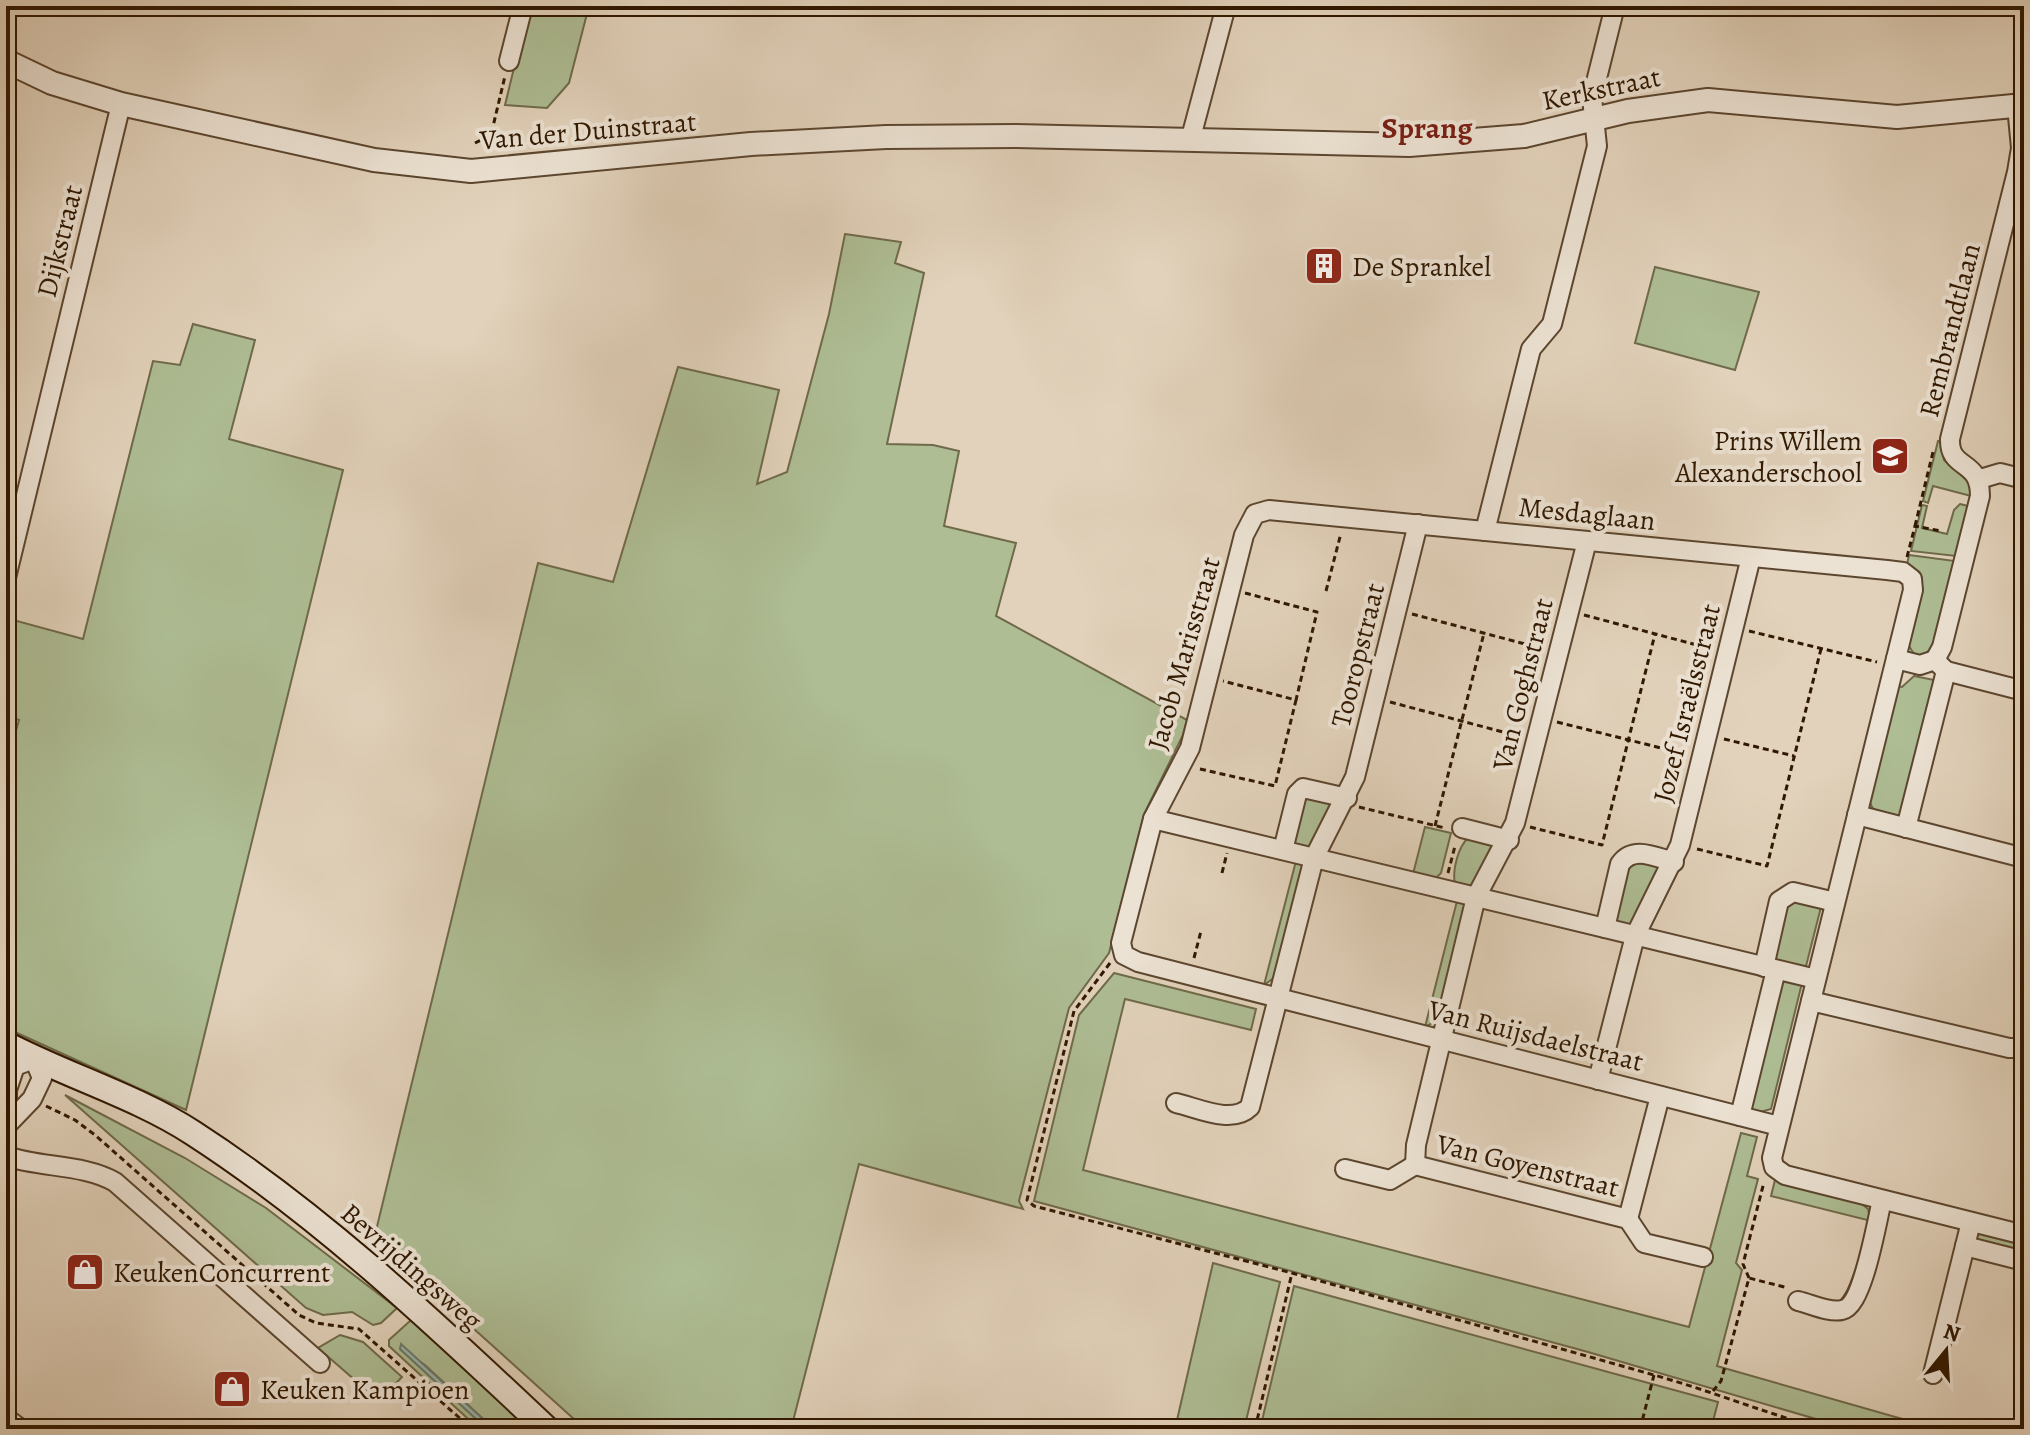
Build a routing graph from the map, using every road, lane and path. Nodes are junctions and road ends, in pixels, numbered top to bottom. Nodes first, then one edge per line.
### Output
1 (523, 6) edge
2 (1226, 6) edge
3 (1615, 6) edge
4 (6, 61) edge
5 (509, 61) joint
6 (121, 104) junction
7 (2020, 105) edge
8 (1595, 120) junction
9 (1190, 141) junction
10 (475, 143) dead end
11 (1950, 439) junction
12 (1980, 479) junction
13 (2024, 479) edge
14 (1255, 514) joint
15 (1344, 517) junction
16 (1418, 524) junction
17 (1915, 526) junction
18 (1485, 531) junction
19 (1941, 531) dead end
20 (1587, 541) junction
21 (1751, 557) junction
22 (1907, 575) junction
23 (6, 578) edge
24 (1231, 590) junction
25 (1326, 591) dead end
26 (1397, 610) junction
27 (1569, 611) junction
28 (1734, 627) junction
29 (1484, 633) junction
30 (1655, 634) junction
31 (1821, 649) junction
32 (1558, 652) junction
33 (1727, 652) junction
34 (1895, 663) junction
35 (1940, 665) junction
36 (1208, 677) junction
37 (2024, 691) edge
38 (1375, 698) junction
39 (1296, 700) junction
40 (1542, 718) junction
41 (1462, 721) junction
42 (6, 722) edge
43 (6, 729) edge
44 (1707, 735) junction
45 (1628, 740) junction
46 (1536, 741) junction
47 (1794, 756) junction
48 (1701, 758) junction
49 (1182, 764) junction
50 (1347, 798) junction
51 (1857, 815) junction
52 (1153, 819) junction
53 (1435, 826) junction
54 (1462, 828) junction
55 (1906, 828) junction
56 (1512, 831) junction
57 (1283, 850) junction
58 (1677, 853) junction
59 (1314, 858) junction
60 (2024, 858) edge
61 (1435, 887) junction
62 (1476, 897) junction
63 (1835, 902) junction
64 (1605, 928) junction
65 (1201, 931) dead end
66 (1635, 936) junction
67 (1123, 949) junction
68 (1770, 968) junction
69 (1190, 975) junction
70 (1816, 979) junction
71 (1279, 998) junction
72 (1811, 1001) junction
73 (1441, 1040) junction
74 (2024, 1048) edge
75 (23, 1068) edge
76 (1598, 1080) junction
77 (1660, 1096) junction
78 (1176, 1103) dead end
79 (1740, 1116) junction
80 (7, 1124) edge
81 (1779, 1126) junction
82 (6, 1156) edge
83 (1415, 1165) junction
84 (1774, 1167) junction
85 (1345, 1169) dead end
86 (1882, 1200) junction
87 (1628, 1219) junction
88 (1971, 1222) junction
89 (2024, 1235) edge
90 (1965, 1246) junction
91 (1703, 1257) dead end
92 (2024, 1261) edge
93 (1292, 1273) junction
94 (1749, 1278) junction
95 (1798, 1301) joint
96 (320, 1363) dead end
97 (1933, 1374) dead end
98 (1654, 1375) junction
99 (1713, 1391) junction
100 (6, 1418) edge
101 (21, 1429) edge
102 (472, 1429) edge
103 (547, 1429) edge
104 (1255, 1429) edge
105 (1640, 1429) edge
106 (1823, 1429) edge

1 - 5 street
2 - 9 street
3 - 8 street
4 - 6 street, Van der Duinstraat
5 - 10 path
6 - 9 street, Van der Duinstraat
6 - 23 street, Dijkstraat
7 - 8 street, Kerkstraat
7 - 11 street, Rembrandtlaan
8 - 9 street, Kerkstraat
8 - 18 street
11 - 12 street, Rembrandtlaan
11 - 17 path
12 - 13 street
12 - 35 street
14 - 15 street, Mesdaglaan
14 - 24 street, Jacob Marisstraat
15 - 16 street, Mesdaglaan
15 - 25 path
16 - 18 street, Mesdaglaan
16 - 26 street, Tooropstraat
17 - 19 path
17 - 22 path
18 - 20 street, Mesdaglaan
20 - 21 street, Mesdaglaan
20 - 27 street, Van Goghstraat
21 - 22 street, Mesdaglaan
21 - 28 street, Jozef Israëlsstraat
22 - 34 street
24 - 36 street, Jacob Marisstraat
24 - 39 path
26 - 29 path
26 - 38 street, Tooropstraat
27 - 30 path
27 - 32 street, Van Goghstraat
28 - 31 path
28 - 33 street, Jozef Israëlsstraat
29 - 32 path
29 - 41 path
30 - 33 path
30 - 45 path
31 - 34 path
31 - 47 path
32 - 40 street, Van Goghstraat
33 - 44 street, Jozef Israëlsstraat
34 - 35 street
34 - 51 street
35 - 37 street
35 - 55 street
36 - 39 path
36 - 49 street, Jacob Marisstraat
38 - 41 path
38 - 50 street, Tooropstraat
39 - 49 path
40 - 45 path
40 - 46 street, Van Goghstraat
41 - 46 path
41 - 53 path
42 - 43 street
44 - 47 path
44 - 48 street, Jozef Israëlsstraat
45 - 48 path
45 - 56 path
46 - 56 street, Van Goghstraat
47 - 58 path
48 - 58 street, Jozef Israëlsstraat
49 - 52 street, Jacob Marisstraat
50 - 53 path
50 - 57 street
50 - 59 street, Tooropstraat
51 - 55 street
51 - 63 street
52 - 57 street
52 - 67 street, Jacob Marisstraat
53 - 54 path
54 - 56 street
54 - 61 path
55 - 60 street
56 - 62 street, Van Goghstraat
57 - 59 street
58 - 64 street
58 - 66 street, Jozef Israëlsstraat
59 - 61 street
59 - 71 street, Tooropstraat
61 - 62 street
62 - 64 street
62 - 73 street, Van Goghstraat
63 - 68 street
63 - 70 street
64 - 66 street
65 - 69 path
66 - 68 street
66 - 76 street, Jozef Israëlsstraat
67 - 69 street, Van Ruijsdaelstraat
67 - 93 path
68 - 70 street
68 - 79 street
69 - 71 street, Van Ruijsdaelstraat
70 - 72 street
71 - 73 street, Van Ruijsdaelstraat
71 - 78 street
72 - 74 street
72 - 81 street
73 - 76 street, Van Ruijsdaelstraat
73 - 83 street, Van Goyenstraat
75 - 80 street
75 - 80 street
75 - 102 path
75 - 103 main road, Bevrijdingsweg
76 - 77 street, Van Ruijsdaelstraat
77 - 79 street, Van Ruijsdaelstraat
77 - 87 street, Van Goyenstraat
79 - 81 street, Van Ruijsdaelstraat
81 - 84 street
82 - 96 street
83 - 85 street, Van Goyenstraat
83 - 87 street, Van Goyenstraat
84 - 86 street
84 - 94 path
86 - 88 street
86 - 95 street
87 - 91 street, Van Goyenstraat
88 - 89 street
88 - 90 street
90 - 92 street
90 - 97 street
93 - 98 path
93 - 104 path
94 - 95 path
94 - 99 path
98 - 99 path
98 - 105 path
99 - 106 path
100 - 101 street

